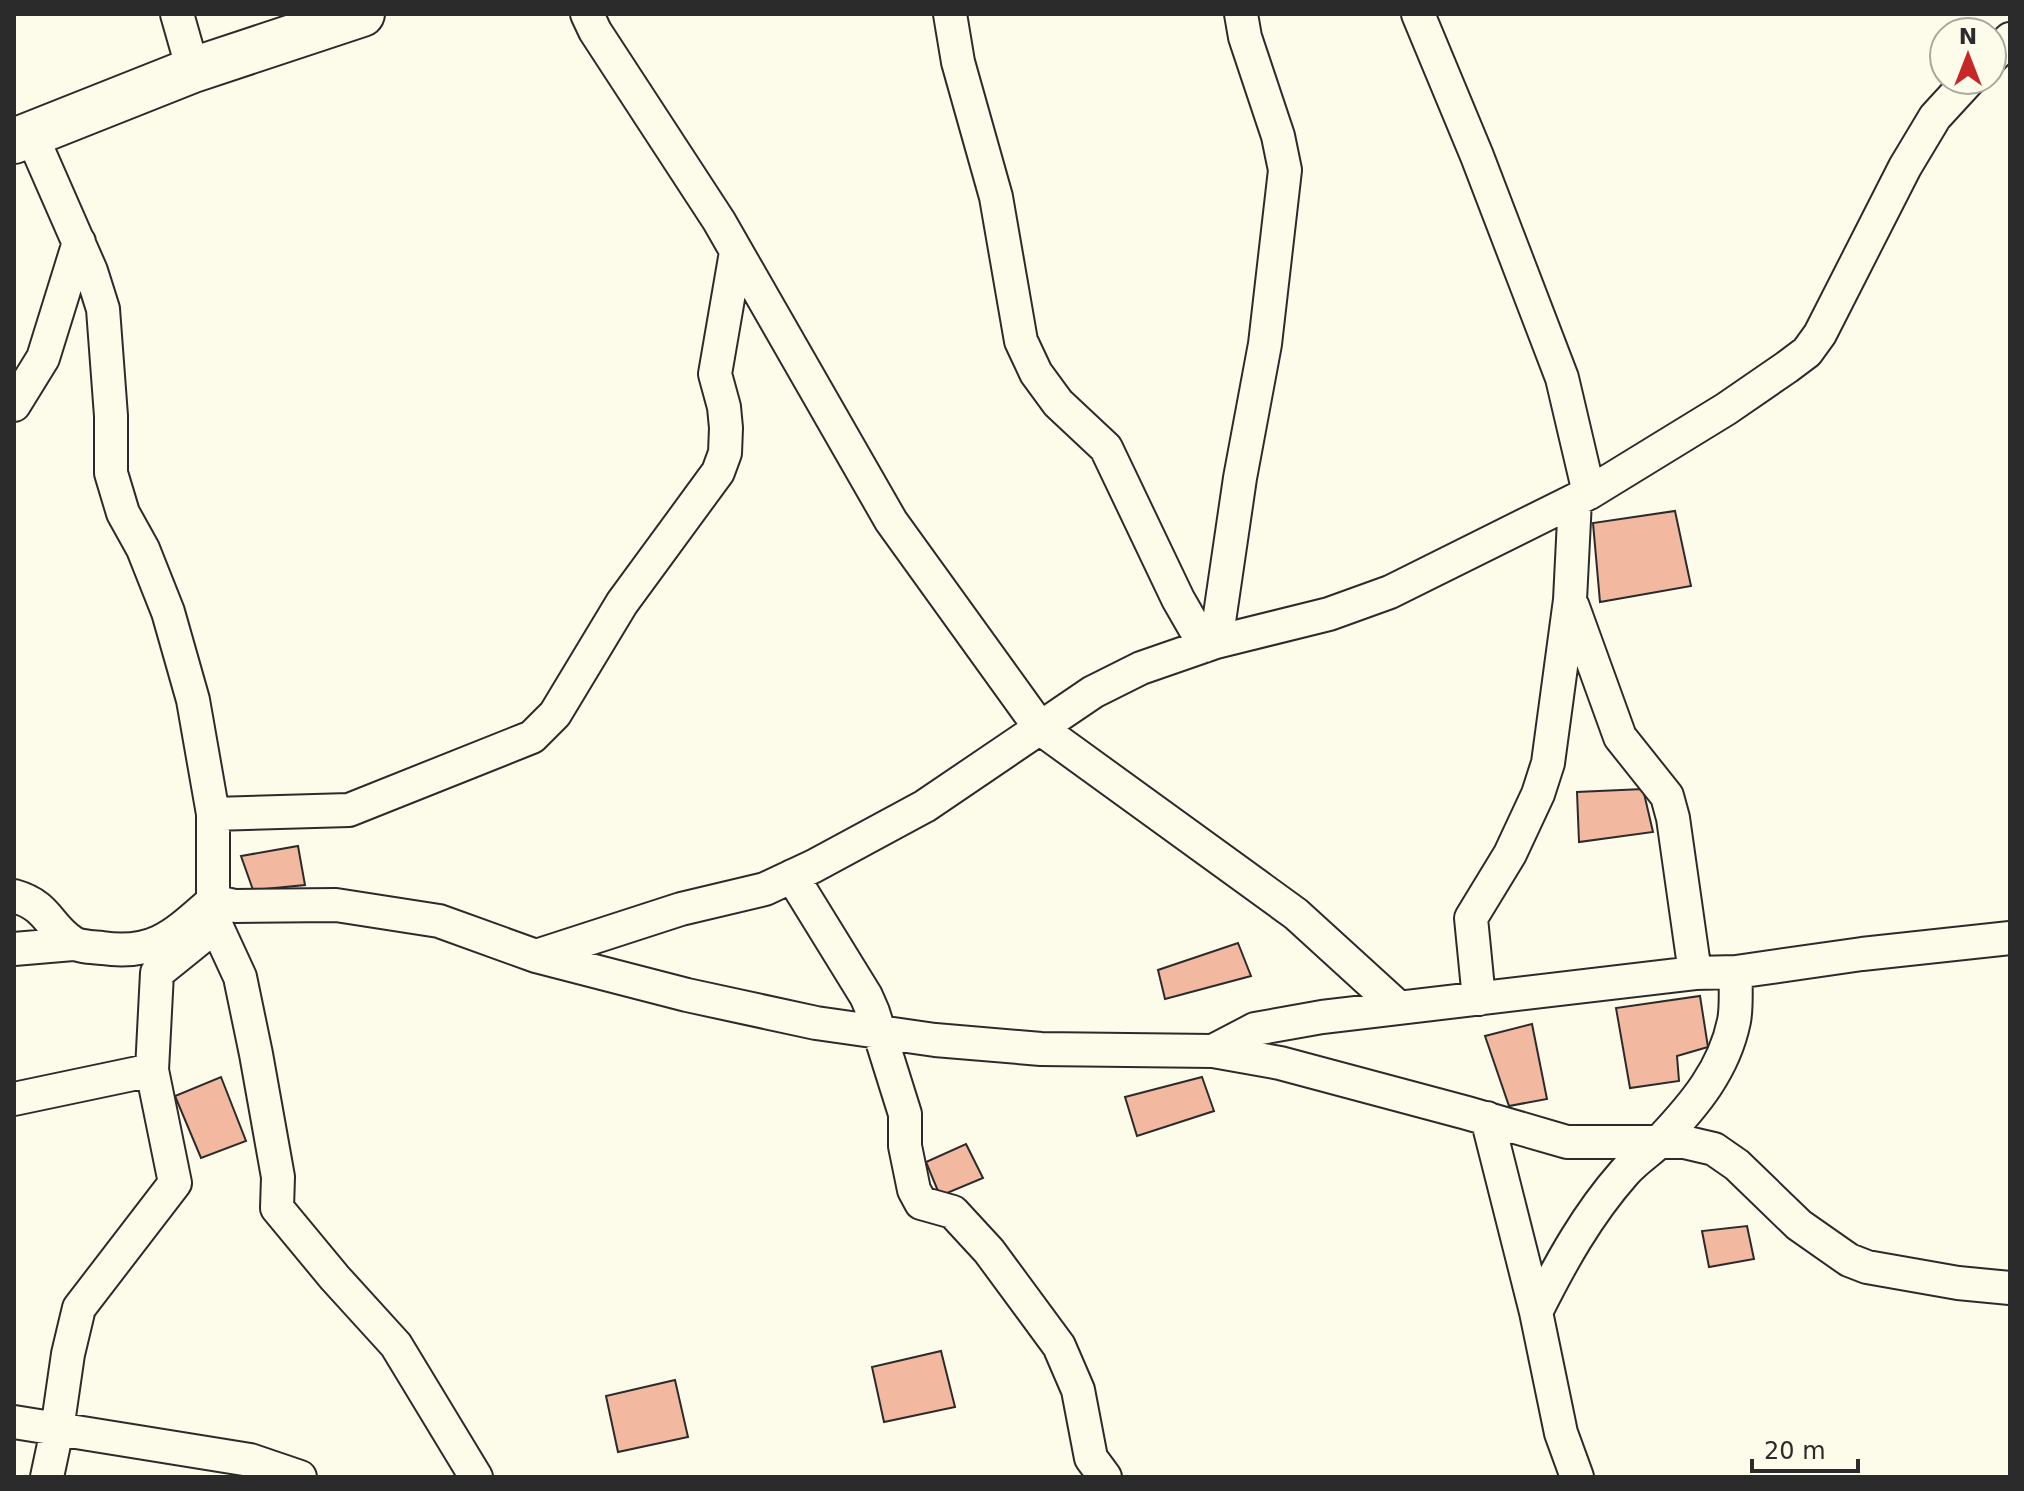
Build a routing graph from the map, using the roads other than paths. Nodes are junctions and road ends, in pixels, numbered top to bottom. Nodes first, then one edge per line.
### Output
1 (177, 14) edge
2 (362, 14) edge
3 (587, 14) edge
4 (950, 14) edge
5 (1241, 14) edge
6 (1418, 14) edge
7 (193, 70) junction
8 (1954, 96) edge
9 (23, 138) edge
10 (79, 242) junction
11 (736, 252) junction
12 (14, 405) edge
13 (1582, 496) junction
14 (1570, 600) junction
15 (1211, 644) junction
16 (1041, 729) junction
17 (213, 814) junction
18 (792, 876) junction
19 (14, 896) edge
20 (214, 913) junction
21 (2010, 938) edge
22 (73, 944) junction
23 (14, 949) edge
24 (536, 956) junction
25 (1736, 972) junction
26 (1695, 973) junction
27 (1479, 999) junction
28 (1398, 1007) junction
29 (879, 1032) junction
30 (1213, 1051) junction
31 (152, 1070) junction
32 (14, 1099) edge
33 (1487, 1118) junction
34 (1658, 1142) junction
35 (2010, 1288) edge
36 (1536, 1312) junction
37 (14, 1422) edge
38 (57, 1430) junction
39 (47, 1477) edge
40 (300, 1477) edge
41 (476, 1477) edge
42 (1105, 1477) edge
43 (1577, 1477) edge

1 - 7 street
2 - 7 street
3 - 11 street
4 - 15 street
5 - 15 street
6 - 13 street
7 - 9 street
8 - 13 street
9 - 10 street
10 - 12 street
10 - 17 street
11 - 16 street
11 - 17 street
13 - 14 street
13 - 15 street
14 - 26 street
14 - 27 street
15 - 16 street
16 - 18 street
16 - 28 street
17 - 20 street
18 - 24 street
18 - 29 street
19 - 22 street
20 - 22 street
20 - 24 street
20 - 31 street
20 - 41 street
21 - 25 street
22 - 23 street
24 - 29 street
25 - 26 street
25 - 34 street
26 - 27 street
27 - 28 street
28 - 30 street
29 - 30 street
29 - 42 street
30 - 33 street
31 - 32 street
31 - 38 street
33 - 34 street
33 - 36 street
34 - 35 street
34 - 36 street
36 - 43 street
37 - 38 street
38 - 39 street
38 - 40 street

